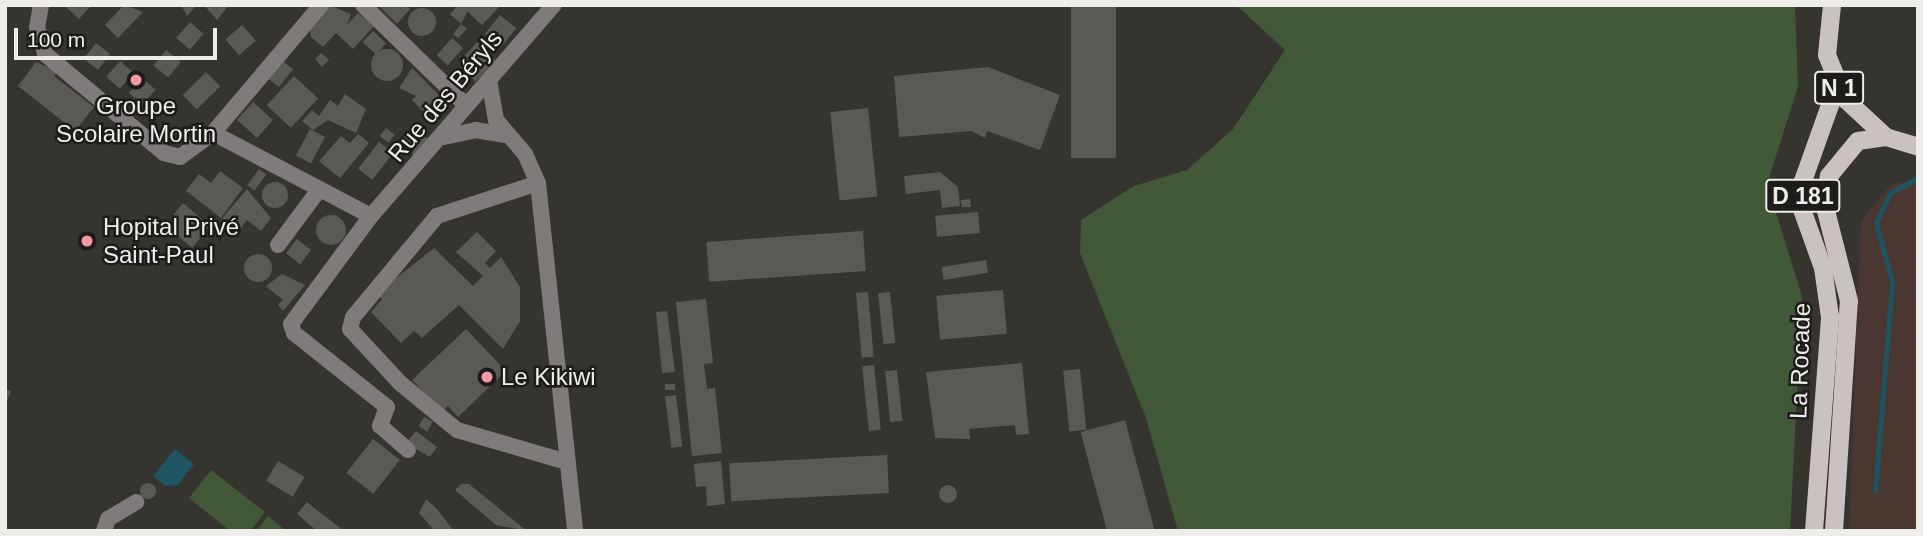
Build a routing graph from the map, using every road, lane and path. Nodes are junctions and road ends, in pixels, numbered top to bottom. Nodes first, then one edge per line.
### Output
1 (41, 5) edge
2 (321, 5) edge
3 (363, 5) edge
4 (1832, 5) edge
5 (544, 8) edge
6 (1834, 77) junction
7 (489, 80) junction
8 (466, 105) junction
9 (213, 133) junction
10 (504, 135) junction
11 (444, 137) junction
12 (1886, 137) junction
13 (1918, 147) edge
14 (538, 183) junction
15 (318, 191) junction
16 (371, 216) junction
17 (278, 244) dead end
18 (408, 450) dead end
19 (564, 461) junction
20 (136, 502) dead end
21 (104, 531) edge
22 (575, 531) edge
23 (1814, 531) edge
24 (1834, 531) edge

1 - 9 street
2 - 9 street
3 - 8 street
4 - 6 main road, N 1
5 - 7 street, Rue des Béryls
6 - 12 main road, N 1
6 - 23 main road, La Rocade / D 181
7 - 8 street, Rue des Béryls
7 - 10 street
8 - 11 street, Rue des Béryls
9 - 15 street
10 - 11 street
10 - 14 street
11 - 16 street, Rue des Béryls
12 - 13 main road, N 1
12 - 24 main road, La Rocade / D 181
14 - 19 street
14 - 19 street
15 - 16 street
15 - 17 street
16 - 18 street, Rue des Béryls
19 - 22 street
20 - 21 street

